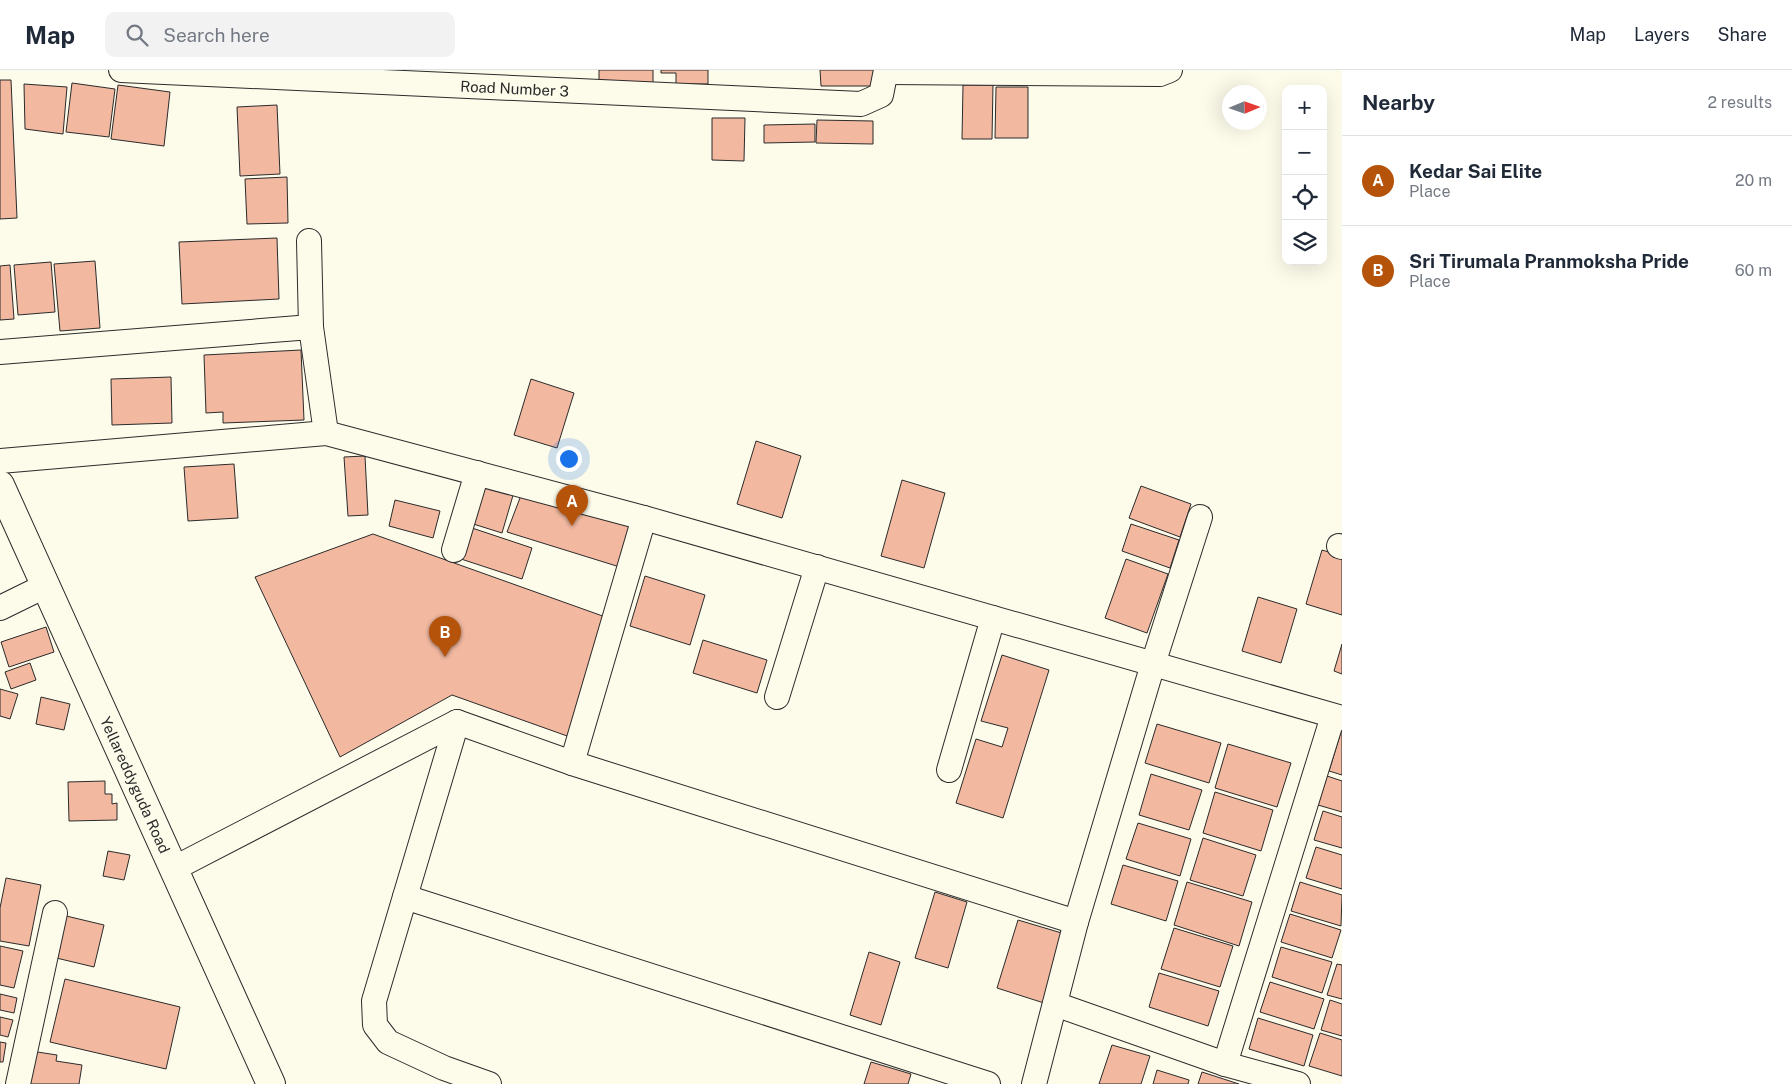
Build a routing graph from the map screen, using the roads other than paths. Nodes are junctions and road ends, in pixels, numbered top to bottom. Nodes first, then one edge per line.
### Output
1 (121, 70) edge
2 (1170, 70) edge
3 (886, 71) edge
4 (309, 241) dead end
5 (311, 327) junction
6 (0, 352) edge
7 (326, 433) junction
8 (0, 461) edge
9 (477, 473) junction
10 (0, 485) edge
11 (1200, 517) dead end
12 (644, 518) junction
13 (454, 550) dead end
14 (817, 567) junction
15 (44, 586) junction
16 (0, 608) edge
17 (993, 618) junction
18 (1153, 664) junction
19 (777, 697) dead end
20 (1338, 717) edge
21 (457, 722) junction
22 (572, 763) junction
23 (949, 770) dead end
24 (173, 869) junction
25 (405, 897) junction
26 (55, 913) dead end
27 (1076, 922) junction
28 (1055, 1004) junction
29 (1225, 1064) junction
30 (447, 1076) edge
31 (18, 1084) edge
32 (271, 1084) edge
33 (489, 1084) edge
34 (988, 1084) edge
35 (1034, 1084) edge
36 (1298, 1084) edge

1 - 3 street, Road Number 3
2 - 3 street
4 - 5 street
5 - 6 street
5 - 7 street
7 - 8 street
7 - 9 street
9 - 12 street
9 - 13 street
10 - 15 street, Yellareddyguda Road
11 - 18 street
12 - 14 street
12 - 22 street
14 - 17 street
14 - 19 street
15 - 16 street
15 - 24 street, Yellareddyguda Road
17 - 18 street
17 - 23 street
18 - 20 street
18 - 27 street
20 - 29 street
21 - 22 street
21 - 24 street
21 - 25 street
22 - 27 street
24 - 32 street, Yellareddyguda Road
25 - 30 street
25 - 34 street
26 - 31 street
27 - 28 street
28 - 29 street
28 - 35 street
29 - 36 street
30 - 33 street

